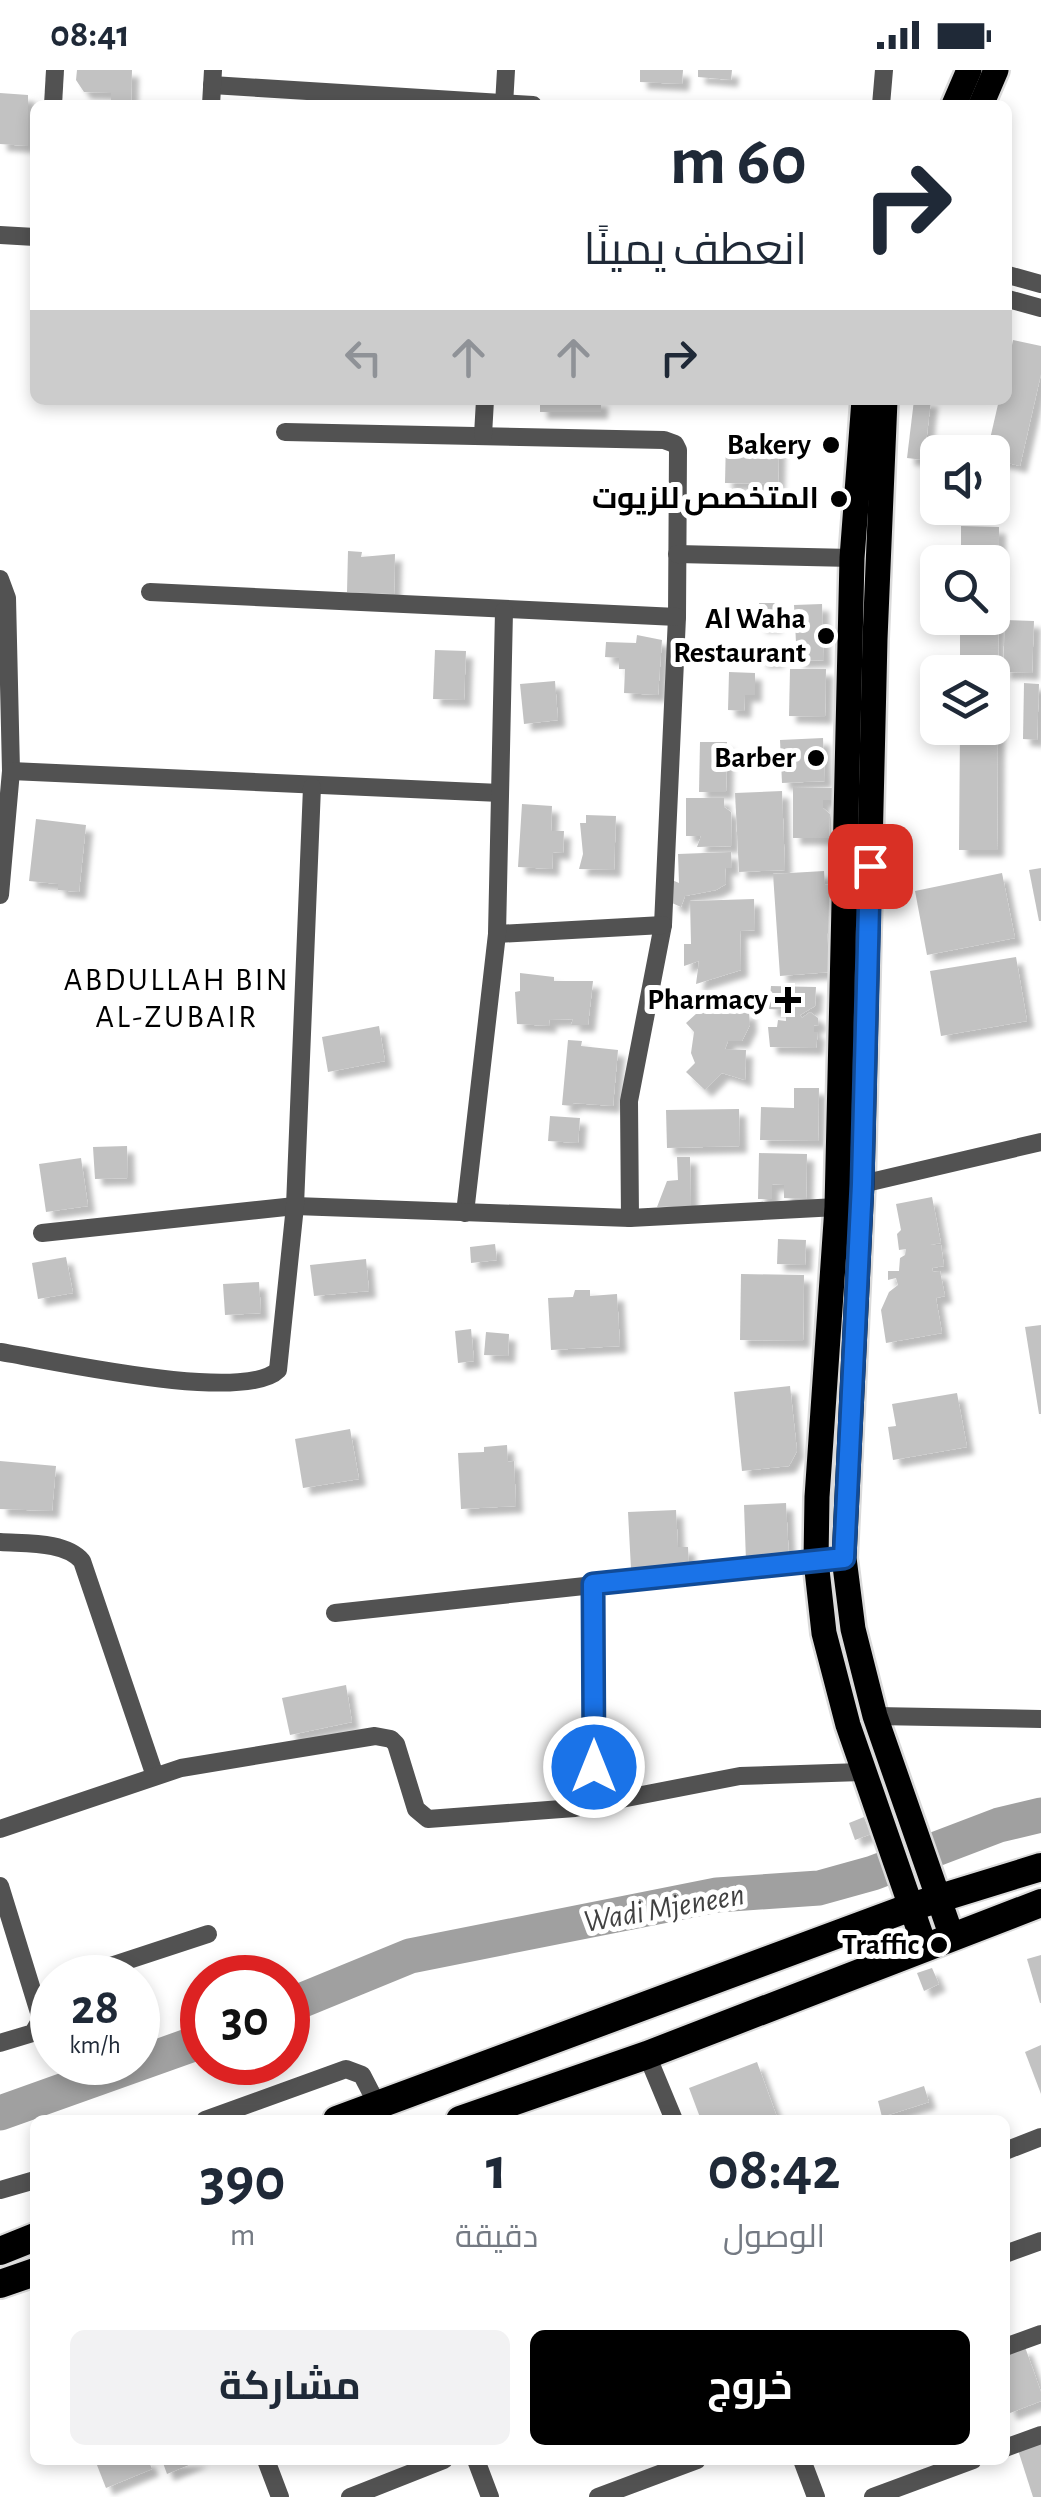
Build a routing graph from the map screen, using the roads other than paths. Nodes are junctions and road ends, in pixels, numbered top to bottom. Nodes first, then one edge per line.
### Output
1 (55, 70) edge
2 (506, 70) edge
3 (884, 70) edge
4 (969, 70) edge
5 (996, 70) edge
6 (212, 77) edge
7 (53, 100) edge
8 (461, 100) edge
9 (504, 100) edge
10 (881, 100) edge
11 (956, 100) edge
12 (984, 100) edge
13 (0, 235) edge
14 (30, 237) edge
15 (1012, 276) edge
16 (1041, 284) edge
17 (1012, 300) edge
18 (1041, 308) edge
19 (485, 405) edge
20 (864, 405) edge
21 (885, 405) edge
22 (285, 432) dead end
23 (483, 435) junction
24 (678, 554) junction
25 (852, 558) junction
26 (0, 579) edge
27 (150, 592) dead end
28 (504, 611) junction
29 (677, 617) junction
30 (5, 733) edge
31 (11, 772) junction
32 (312, 787) junction
33 (500, 793) junction
34 (1, 883) edge
35 (0, 895) edge
36 (663, 926) junction
37 (497, 934) junction
38 (1041, 1142) edge
39 (862, 1184) junction
40 (295, 1206) junction
41 (838, 1207) junction
42 (465, 1213) junction
43 (630, 1218) junction
44 (42, 1233) dead end
45 (0, 1352) edge
46 (0, 1542) edge
47 (844, 1558) junction
48 (816, 1561) junction
49 (593, 1584) junction
50 (335, 1613) dead end
51 (875, 1716) junction
52 (1041, 1719) edge
53 (862, 1772) junction
54 (155, 1776) junction
55 (594, 1804) junction
56 (0, 1828) edge
57 (1041, 1866) edge
58 (0, 1886) edge
59 (921, 1891) junction
60 (1041, 1903) edge
61 (208, 1934) dead end
62 (952, 1937) junction
63 (925, 1948) junction
64 (144, 1955) edge
65 (30, 1979) edge
66 (30, 2034) edge
67 (0, 2042) edge
68 (647, 2054) junction
69 (377, 2104) junction
70 (218, 2115) edge
71 (350, 2115) edge
72 (474, 2115) edge
73 (672, 2115) edge
74 (1041, 2137) edge
75 (1010, 2149) edge
76 (30, 2181) edge
77 (0, 2190) edge
78 (30, 2239) edge
79 (1041, 2241) edge
80 (0, 2250) edge
81 (1010, 2252) edge
82 (30, 2274) edge
83 (0, 2284) edge
84 (1041, 2334) edge
85 (1010, 2345) edge
86 (1041, 2435) edge
87 (1010, 2446) edge
88 (268, 2465) edge
89 (431, 2465) edge
90 (478, 2465) edge
91 (684, 2465) edge
92 (804, 2465) edge
93 (959, 2465) edge
94 (280, 2497) edge
95 (350, 2497) edge
96 (490, 2497) edge
97 (598, 2497) edge
98 (816, 2497) edge
99 (873, 2497) edge

1 - 7 street
2 - 9 street
3 - 10 street
4 - 11 main road
5 - 12 main road
6 - 8 street
13 - 14 street
15 - 16 street
17 - 18 street
19 - 23 street
20 - 25 main road
21 - 39 main road
22 - 23 street
23 - 24 street
24 - 25 street
24 - 29 street
25 - 41 main road
26 - 30 street
27 - 28 street
28 - 29 street
28 - 33 street
29 - 36 street
30 - 31 street
31 - 32 street
31 - 34 street
32 - 33 street
32 - 40 street
33 - 37 street
34 - 35 street
36 - 37 street
36 - 43 street
37 - 42 street
38 - 39 street
39 - 47 main road
40 - 42 street
40 - 44 street
40 - 45 street
41 - 43 street
41 - 48 main road
42 - 43 street
46 - 54 street
47 - 48 street
47 - 51 main road
48 - 49 street
48 - 53 main road
49 - 50 street
49 - 55 street
51 - 52 street
51 - 59 main road
53 - 55 street
53 - 59 main road
54 - 55 street
54 - 56 street
57 - 59 highway
58 - 65 street
59 - 62 main road
59 - 63 main road
59 - 69 highway
60 - 62 highway
61 - 64 street
62 - 63 highway
63 - 68 highway
66 - 67 street
68 - 72 highway
68 - 73 street
69 - 70 street
69 - 71 highway
74 - 75 street
76 - 77 street
78 - 80 highway
79 - 81 street
82 - 83 highway
84 - 85 street
86 - 87 street
88 - 94 street
89 - 95 street
90 - 96 street
91 - 97 street
92 - 98 street
93 - 99 street

